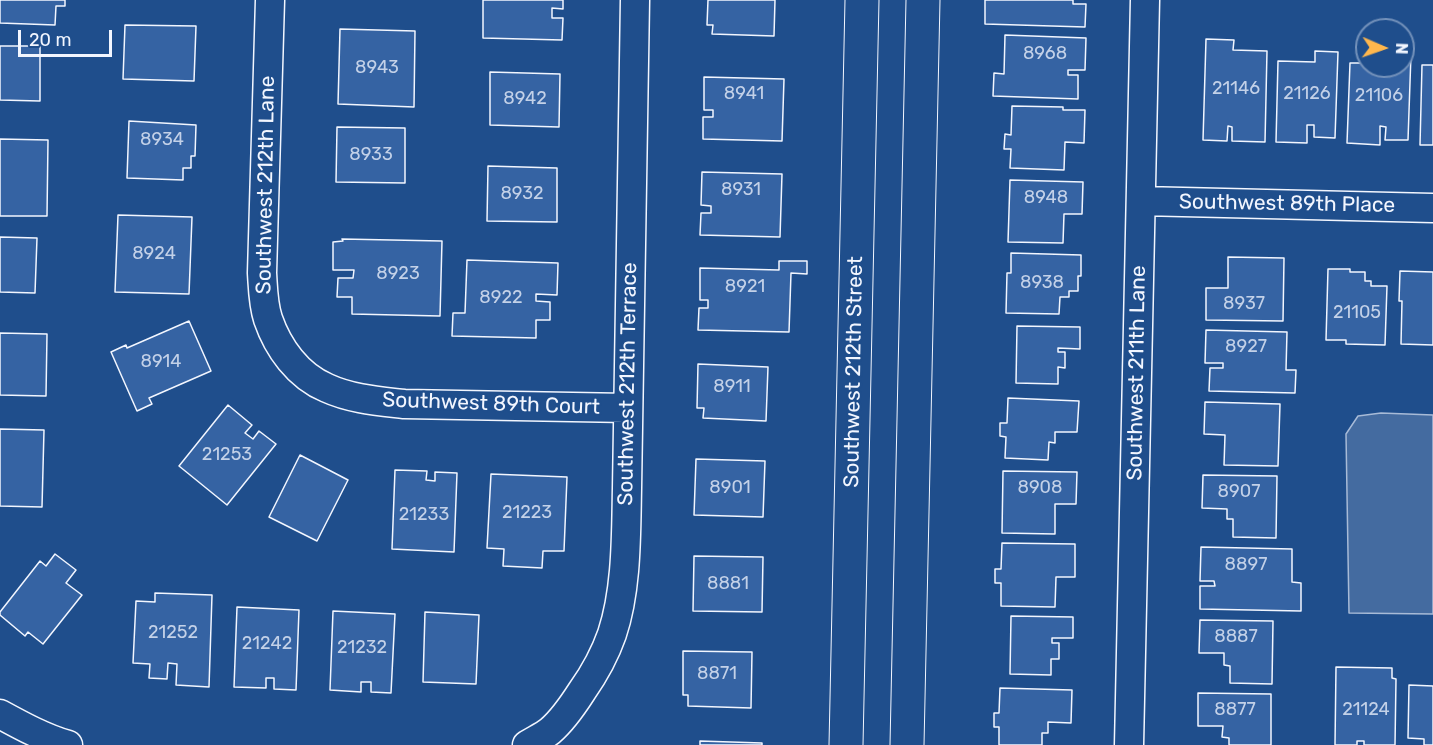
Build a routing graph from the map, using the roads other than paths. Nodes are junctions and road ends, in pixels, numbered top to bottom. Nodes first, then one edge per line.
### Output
1 (270, 0) edge
2 (634, 0) edge
3 (862, 0) edge
4 (923, 0) edge
5 (1145, 0) edge
6 (1141, 201) junction
7 (1433, 208) edge
8 (292, 363) joint
9 (628, 408) junction
10 (0, 714) edge
11 (545, 741) edge
12 (68, 745) edge
13 (846, 745) edge
14 (907, 745) edge
15 (1129, 745) edge

1 - 8 street, Southwest 212th Lane
2 - 9 street, Southwest 212th Terrace
3 - 13 street, Southwest 212th Street
4 - 14 street
5 - 6 street, Southwest 211th Lane
6 - 7 street, Southwest 89th Place
6 - 15 street, Southwest 211th Lane
8 - 9 street, Southwest 89th Court
9 - 11 street, Southwest 212th Terrace
10 - 12 street

